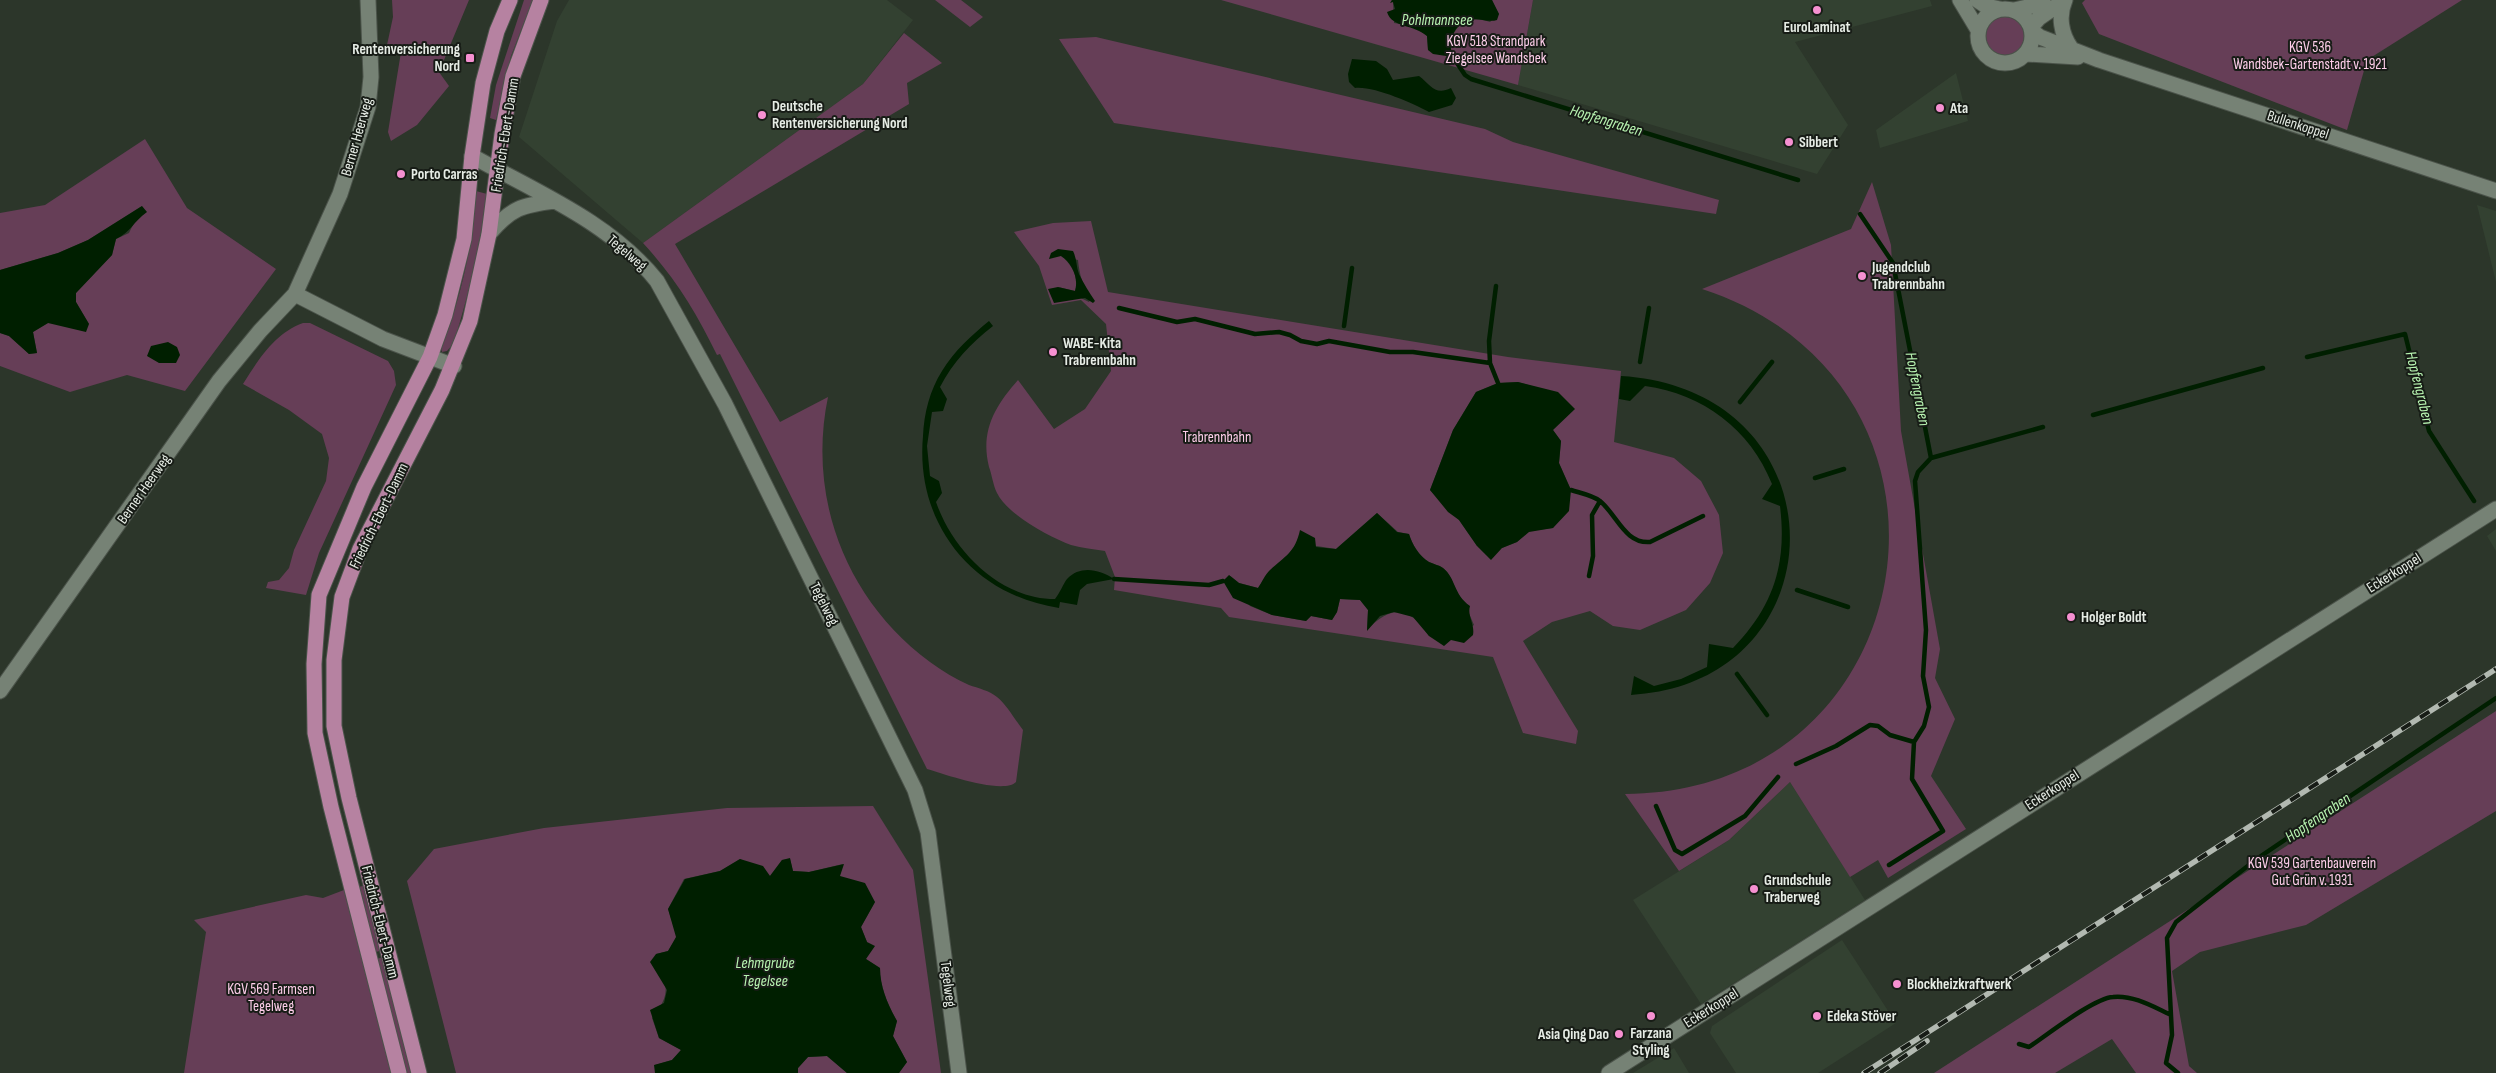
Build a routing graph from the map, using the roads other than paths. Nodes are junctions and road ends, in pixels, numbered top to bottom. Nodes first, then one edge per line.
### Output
1 (368, 0) edge
2 (510, 0) edge
3 (541, 0) edge
4 (1960, 0) edge
5 (1977, 0) edge
6 (2043, 0) edge
7 (2065, 0) edge
8 (2007, 10) junction
9 (2032, 29) junction
10 (1978, 30) junction
11 (2071, 48) junction
12 (2026, 54) junction
13 (2099, 60) junction
14 (472, 156) junction
15 (498, 171) junction
16 (2496, 191) edge
17 (555, 201) junction
18 (489, 234) junction
19 (295, 294) junction
20 (430, 357) junction
21 (454, 366) junction
22 (2496, 509) edge
23 (0, 690) edge
24 (398, 1073) edge
25 (418, 1073) edge
26 (959, 1073) edge
27 (1609, 1073) edge

1 - 19 street, Berner Heerweg
2 - 14 main road, Friedrich-Ebert-Damm
3 - 15 main road, Friedrich-Ebert-Damm
4 - 10 street
5 - 8 street
6 - 8 street
7 - 9 street
7 - 11 street
8 - 9 street
8 - 10 street
9 - 11 street, Bullenkoppel
9 - 12 street
10 - 12 street
11 - 13 street, Bullenkoppel
12 - 13 street, Bullenkoppel
13 - 16 street, Bullenkoppel
14 - 15 street, Tegelweg
14 - 20 main road, Friedrich-Ebert-Damm
15 - 17 street, Tegelweg
15 - 18 main road, Friedrich-Ebert-Damm
17 - 18 street
17 - 26 street, Tegelweg
18 - 21 main road, Friedrich-Ebert-Damm
19 - 20 street
19 - 23 street, Berner Heerweg
20 - 21 street
20 - 24 main road, Friedrich-Ebert-Damm
21 - 25 main road, Friedrich-Ebert-Damm
22 - 27 street, Eckerkoppel

